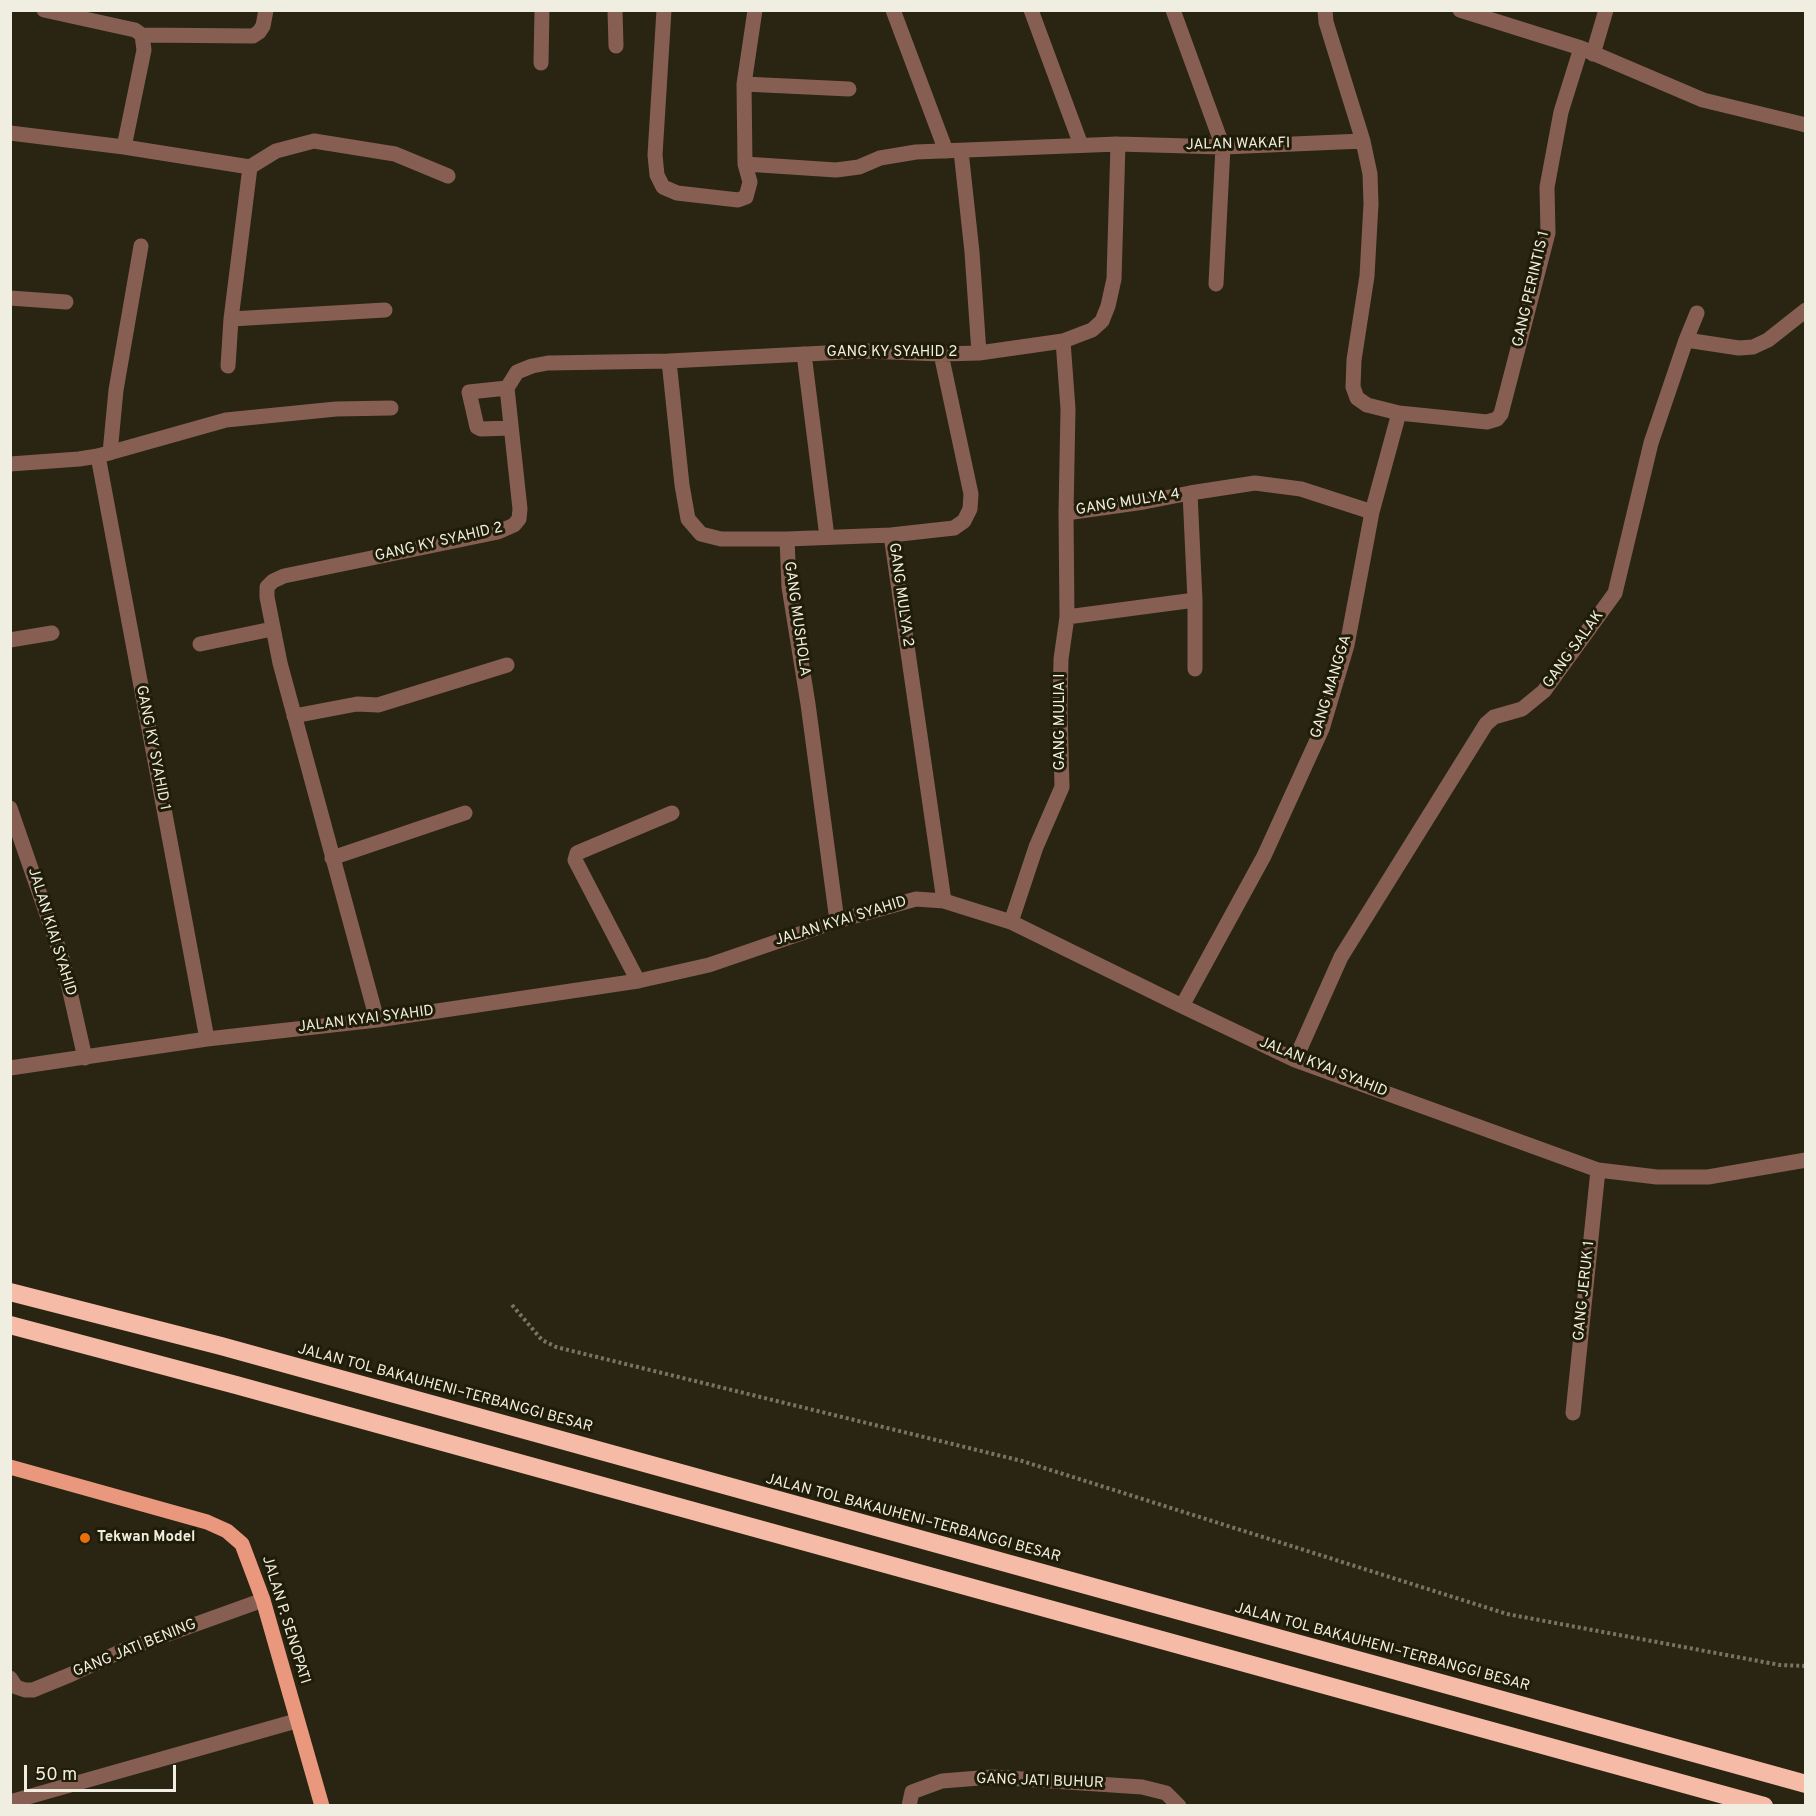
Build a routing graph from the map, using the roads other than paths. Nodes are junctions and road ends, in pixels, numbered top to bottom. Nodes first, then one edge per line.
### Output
1 (44, 10) edge
2 (266, 10) edge
3 (542, 10) edge
4 (615, 10) edge
5 (664, 10) edge
6 (755, 10) edge
7 (893, 10) edge
8 (1031, 10) edge
9 (1173, 10) edge
10 (1325, 10) edge
11 (1460, 10) edge
12 (1606, 10) edge
13 (142, 35) junction
14 (616, 46) dead end
15 (1587, 51) junction
16 (541, 63) dead end
17 (744, 84) junction
18 (849, 89) dead end
19 (1806, 124) edge
20 (10, 133) edge
21 (1363, 141) junction
22 (1118, 144) junction
23 (1081, 145) junction
24 (124, 147) junction
25 (1223, 147) junction
26 (953, 151) junction
27 (746, 164) junction
28 (250, 167) junction
29 (448, 176) dead end
30 (141, 246) dead end
31 (1216, 284) dead end
32 (10, 298) edge
33 (66, 302) dead end
34 (385, 310) dead end
35 (1806, 310) edge
36 (1697, 313) dead end
37 (231, 319) junction
38 (1686, 340) junction
39 (1063, 341) junction
40 (979, 353) junction
41 (804, 354) junction
42 (941, 354) junction
43 (669, 361) junction
44 (228, 366) dead end
45 (507, 388) junction
46 (392, 408) dead end
47 (1399, 413) junction
48 (511, 428) junction
49 (104, 455) junction
50 (10, 464) edge
51 (1190, 493) junction
52 (1372, 512) junction
53 (1066, 513) junction
54 (891, 534) junction
55 (826, 537) junction
56 (787, 539) junction
57 (1195, 600) junction
58 (1067, 617) junction
59 (272, 629) junction
60 (52, 633) dead end
61 (10, 640) edge
62 (201, 644) dead end
63 (507, 665) dead end
64 (1195, 669) dead end
65 (294, 716) junction
66 (11, 811) edge
67 (465, 813) dead end
68 (672, 813) dead end
69 (332, 858) junction
70 (944, 901) junction
71 (837, 921) junction
72 (1011, 922) junction
73 (638, 981) junction
74 (1182, 1006) junction
75 (377, 1020) junction
76 (207, 1039) junction
77 (85, 1058) junction
78 (1295, 1060) junction
79 (10, 1068) edge
80 (1806, 1160) edge
81 (1598, 1170) junction
82 (10, 1292) edge
83 (10, 1325) edge
84 (1573, 1413) dead end
85 (10, 1467) edge
86 (263, 1600) junction
87 (10, 1678) edge
88 (296, 1721) junction
89 (1806, 1784) edge
90 (10, 1802) edge
91 (322, 1806) edge
92 (909, 1806) edge
93 (1179, 1806) edge
94 (1764, 1806) edge

1 - 13 street
2 - 13 street
3 - 16 street
4 - 14 street
5 - 27 street
6 - 17 street
7 - 26 street
8 - 23 street
9 - 25 street
10 - 21 street
11 - 15 street
12 - 15 street, GANG PERINTIS 1
13 - 24 street
15 - 19 street
15 - 47 street, GANG PERINTIS 1
17 - 18 street
17 - 27 street
20 - 24 street
21 - 25 street, JALAN WAKAFI
21 - 47 street
22 - 23 street, JALAN WAKAFI
22 - 25 street, JALAN WAKAFI
22 - 39 street
23 - 26 street, JALAN WAKAFI
24 - 28 street
25 - 31 street
26 - 27 street, JALAN WAKAFI
26 - 40 street
28 - 29 street
28 - 37 street
30 - 49 street, GANG KY SYAHID 1
32 - 33 street
34 - 37 street
35 - 38 street
36 - 38 street, GANG SALAK
37 - 44 street
38 - 78 street, GANG SALAK
39 - 40 street
39 - 53 street, GANG MULIA I
40 - 42 street, GANG KY SYAHID 2
41 - 42 street, GANG KY SYAHID 2
41 - 43 street, GANG KY SYAHID 2
41 - 55 street
42 - 54 street, GANG MULYA 2
43 - 45 street, GANG KY SYAHID 2
43 - 56 street
45 - 48 street, GANG KY SYAHID 2
45 - 48 street
46 - 49 street
47 - 52 street, GANG MANGGA
48 - 59 street, GANG KY SYAHID 2
49 - 50 street
49 - 76 street, GANG KY SYAHID 1
51 - 52 street, GANG MULYA 4
51 - 53 street, GANG MULYA 4
51 - 57 street
52 - 74 street, GANG MANGGA
53 - 58 street, GANG MULIA I
54 - 55 street, GANG MUSHOLA
54 - 70 street, GANG MULYA 2
55 - 56 street, GANG MUSHOLA
56 - 71 street, GANG MUSHOLA
57 - 58 street
57 - 64 street
58 - 72 street, GANG MULIA I
59 - 62 street
59 - 65 street, GANG KY SYAHID 2
60 - 61 street
63 - 65 street
65 - 69 street, GANG KY SYAHID 2
66 - 77 street, JALAN KIAI SYAHID
67 - 69 street
68 - 73 street
69 - 75 street, GANG KY SYAHID 2
70 - 71 street, JALAN KYAI SYAHID
70 - 72 street, JALAN KYAI SYAHID
71 - 73 street, JALAN KYAI SYAHID
72 - 74 street, JALAN KYAI SYAHID
73 - 75 street, JALAN KYAI SYAHID
74 - 78 street, JALAN KYAI SYAHID
75 - 76 street, JALAN KYAI SYAHID
76 - 77 street, JALAN KYAI SYAHID
77 - 79 street, JALAN KYAI SYAHID
78 - 81 street, JALAN KYAI SYAHID
80 - 81 street, JALAN KYAI SYAHID
81 - 84 street, GANG JERUK 1
82 - 89 highway, JALAN TOL BAKAUHENI–TERBANGGI BESAR
83 - 94 highway
85 - 86 main road, JALAN P. SENOPATI
86 - 87 street, GANG JATI BENING
86 - 88 main road, JALAN P. SENOPATI
88 - 90 street
88 - 91 main road, JALAN P. SENOPATI
92 - 93 street, GANG JATI BUHUR

